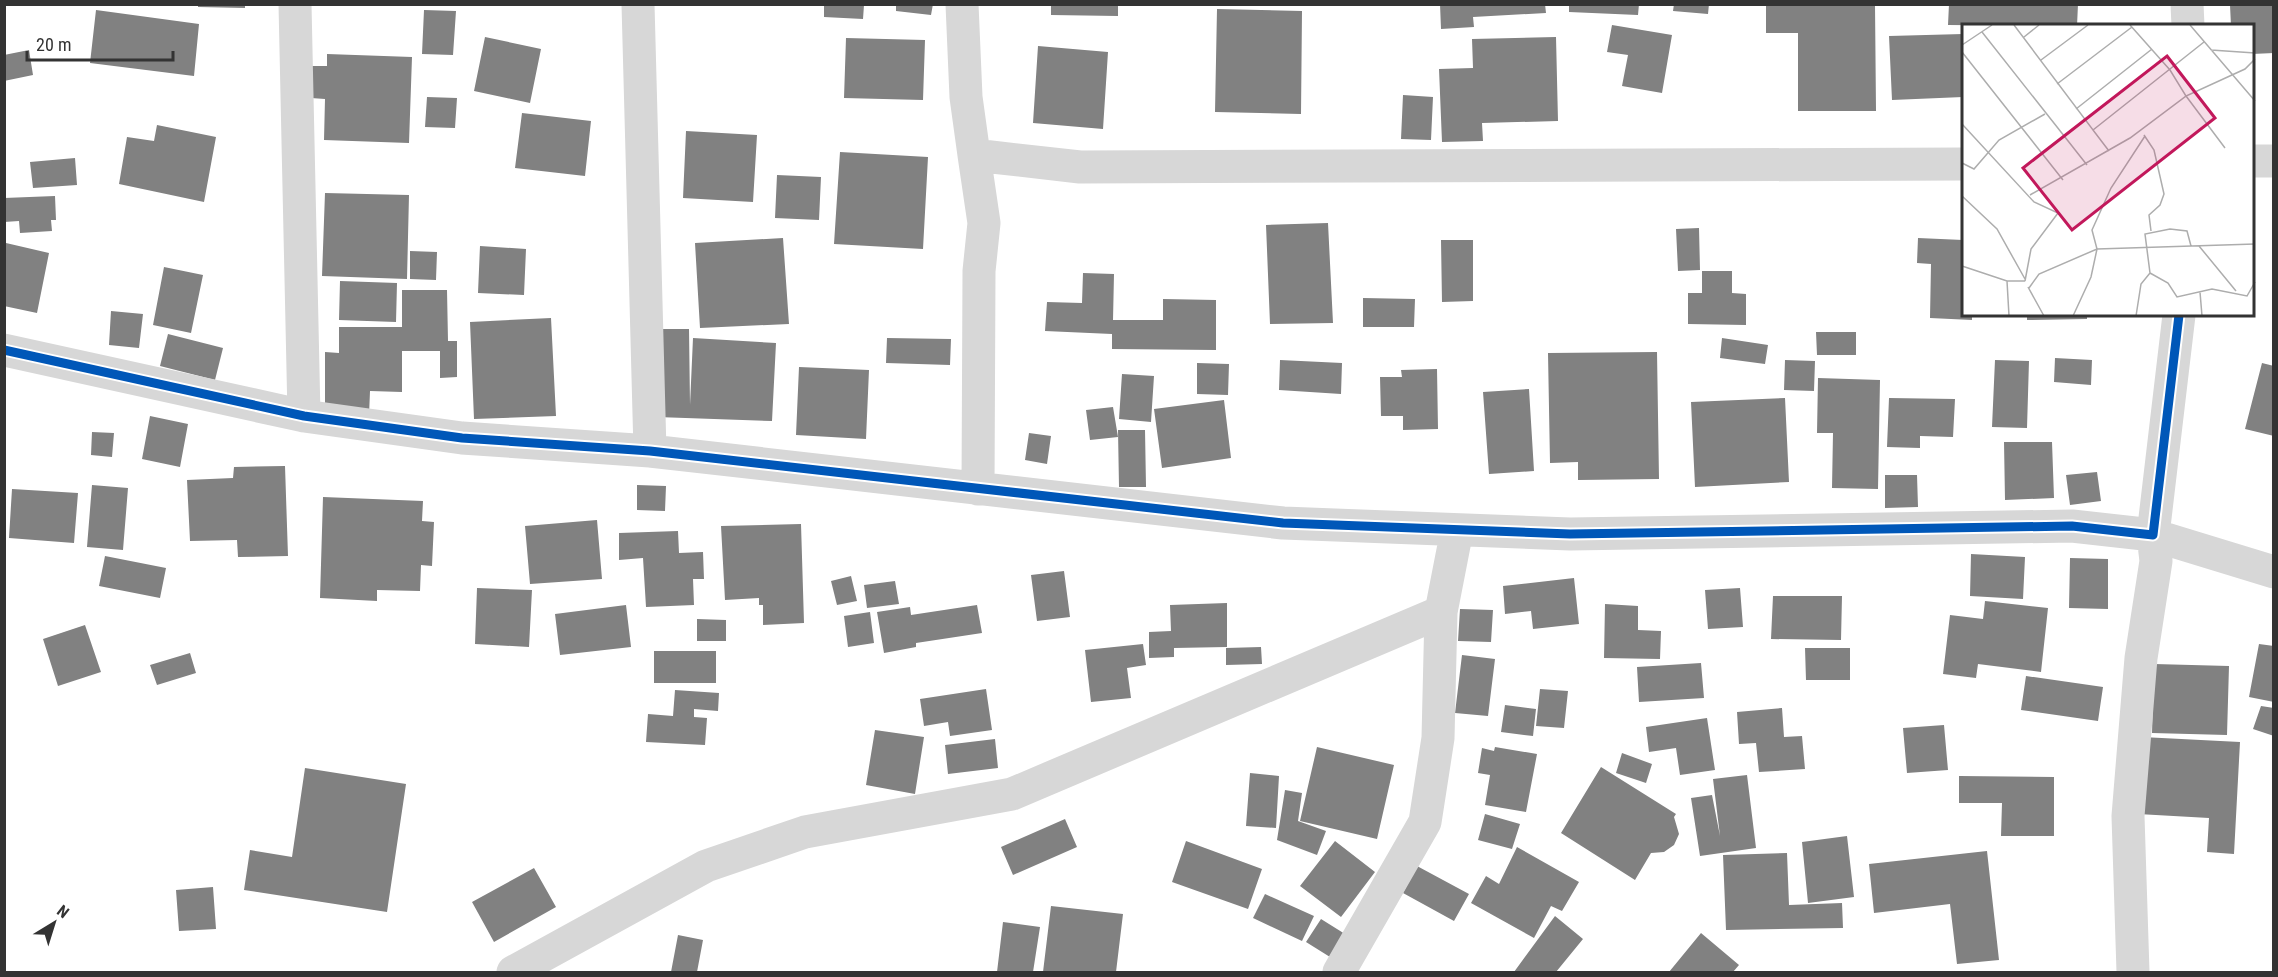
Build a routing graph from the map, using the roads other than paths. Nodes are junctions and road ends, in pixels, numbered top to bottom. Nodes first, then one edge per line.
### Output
1 (295, 4) edge
2 (638, 4) edge
3 (962, 4) edge
4 (2187, 4) edge
5 (2188, 24) edge
6 (974, 155) junction
7 (2254, 161) edge
8 (2274, 161) edge
9 (1962, 164) edge
10 (2179, 316) edge
11 (4, 350) edge
12 (304, 416) junction
13 (650, 451) junction
14 (978, 489) junction
15 (1457, 530) junction
16 (2153, 535) junction
17 (2274, 572) edge
18 (1441, 612) junction
19 (513, 972) edge
20 (1339, 972) edge
21 (2133, 972) edge

1 - 12 street
2 - 13 street
3 - 6 street
4 - 5 street
6 - 9 street
6 - 14 street
7 - 8 street
10 - 16 street
11 - 12 street
12 - 13 street
13 - 14 street
14 - 15 street
15 - 16 street
15 - 18 street
16 - 17 street
16 - 21 street
18 - 19 street
18 - 20 street

